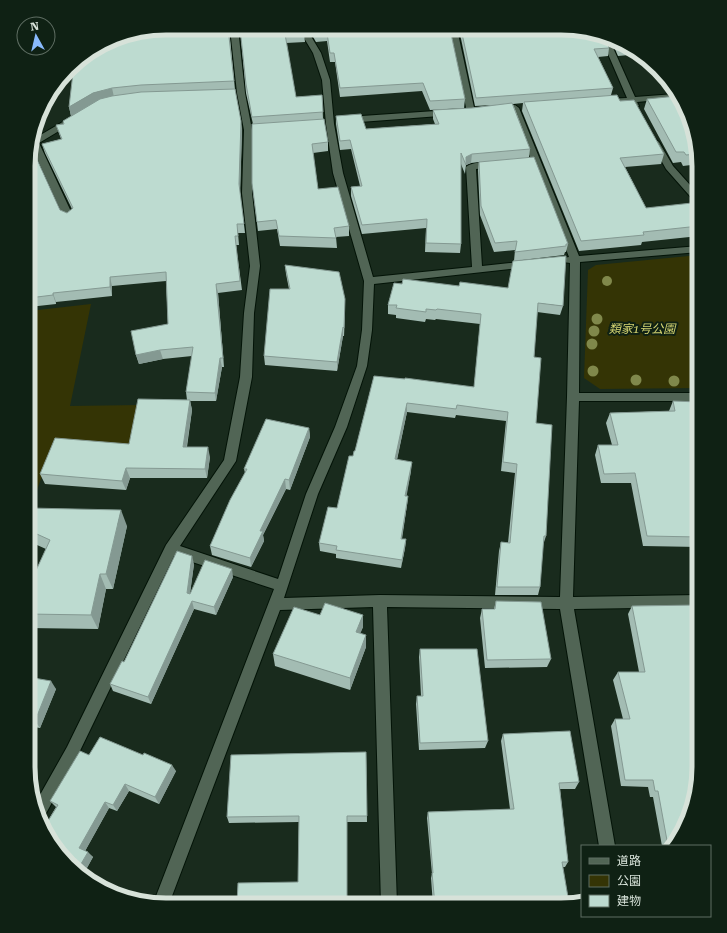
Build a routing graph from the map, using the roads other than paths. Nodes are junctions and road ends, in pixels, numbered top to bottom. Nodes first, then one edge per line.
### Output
1 (234, 35) edge
2 (306, 35) edge
3 (454, 35) edge
4 (608, 44) edge
5 (672, 96) edge
6 (632, 100) junction
7 (593, 103) edge
8 (515, 108) edge
9 (639, 112) edge
10 (76, 118) edge
11 (327, 123) junction
12 (650, 133) edge
13 (37, 141) edge
14 (36, 152) edge
15 (507, 164) edge
16 (692, 193) edge
17 (70, 218) edge
18 (692, 250) edge
19 (575, 259) junction
20 (560, 261) edge
21 (537, 263) edge
22 (476, 269) junction
23 (369, 281) junction
24 (573, 397) junction
25 (692, 397) edge
26 (171, 549) junction
27 (282, 586) junction
28 (380, 601) junction
29 (692, 601) edge
30 (566, 602) junction
31 (275, 604) junction
32 (41, 808) edge
33 (607, 845) edge
34 (163, 898) edge
35 (388, 898) edge

1 - 26 street
2 - 11 street
3 - 11 street
4 - 6 street
5 - 6 street
6 - 7 street
6 - 9 street
8 - 19 street
10 - 13 street
11 - 23 street
12 - 16 street
14 - 17 street
15 - 22 street
18 - 19 street
19 - 20 street
19 - 24 street
21 - 22 street
22 - 23 street
23 - 27 street
24 - 25 street
24 - 30 street
26 - 27 street
26 - 32 street
27 - 31 street
28 - 30 street
28 - 31 street
28 - 35 street
29 - 30 street
30 - 33 street
31 - 34 street

